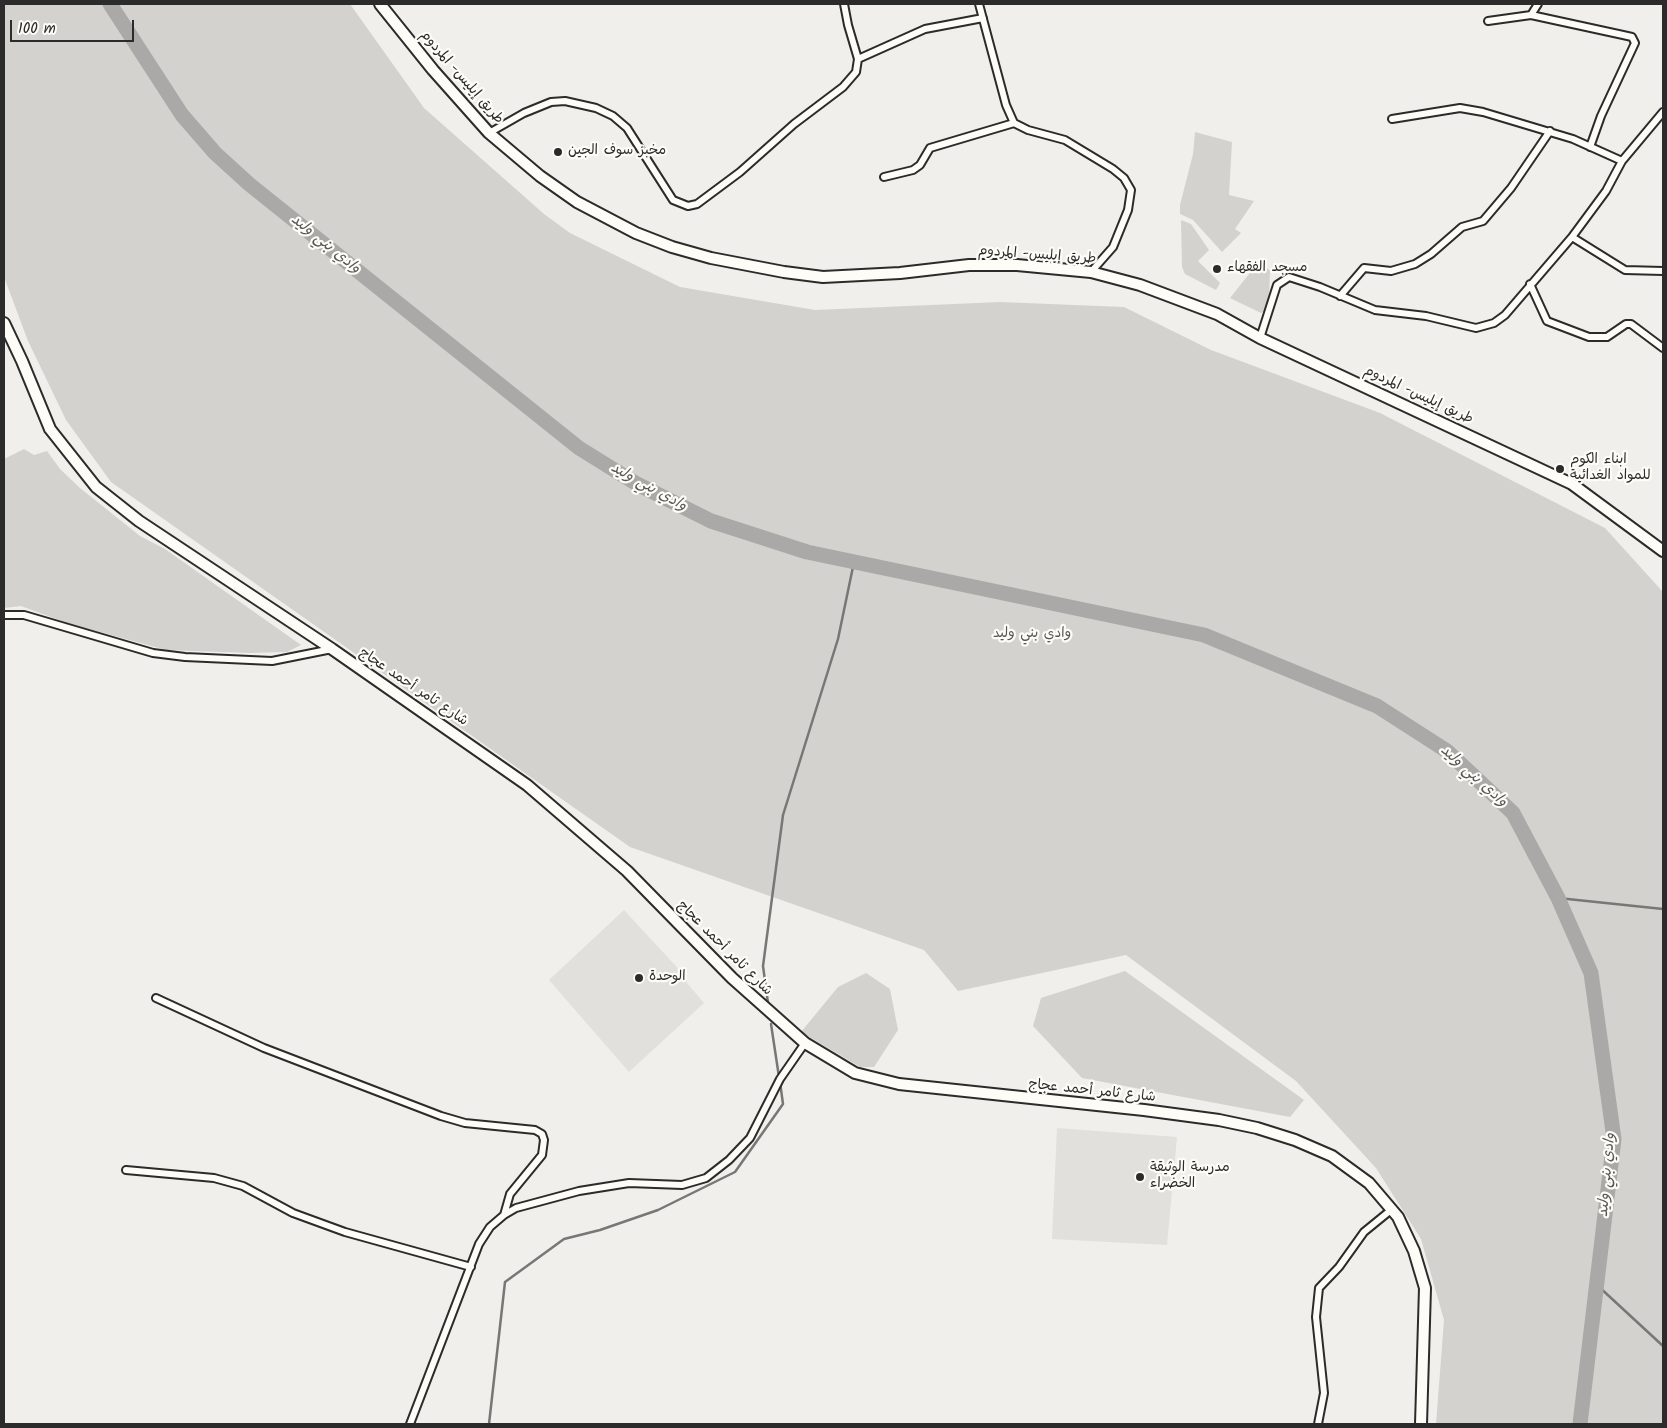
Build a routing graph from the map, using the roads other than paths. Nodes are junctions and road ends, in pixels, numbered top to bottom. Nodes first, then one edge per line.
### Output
1 (380, 4) edge
2 (844, 4) edge
3 (979, 4) edge
4 (1538, 4) edge
5 (1531, 15) junction
6 (983, 18) junction
7 (1488, 21) dead end
8 (858, 59) junction
9 (1663, 112) edge
10 (1392, 119) dead end
11 (1014, 123) junction
12 (1550, 131) junction
13 (489, 133) junction
14 (1590, 147) junction
15 (1622, 161) junction
16 (884, 177) dead end
17 (1572, 237) junction
18 (1663, 271) edge
19 (1091, 272) junction
20 (1530, 284) junction
21 (1340, 296) junction
22 (4, 323) edge
23 (1260, 338) junction
24 (1663, 348) edge
25 (1663, 551) edge
26 (4, 614) edge
27 (332, 649) junction
28 (156, 998) dead end
29 (805, 1043) junction
30 (126, 1170) dead end
31 (1391, 1210) junction
32 (504, 1215) junction
33 (471, 1267) junction
34 (410, 1424) edge
35 (1318, 1424) edge
36 (1421, 1424) edge

1 - 13 main road, طريق إيليس- المردوم
2 - 8 street
3 - 6 street
4 - 5 street
5 - 7 street
5 - 14 street
6 - 8 street
6 - 11 street
8 - 13 street
9 - 15 street
10 - 12 street
11 - 16 street
11 - 19 street
12 - 14 street
12 - 21 street
13 - 19 main road, طريق إيليس- المردوم
14 - 15 street
15 - 17 street
17 - 18 street
17 - 20 street
19 - 23 main road, طريق إيليس- المردوم
20 - 21 street
20 - 24 street
21 - 23 street
22 - 27 main road, شارع ثامر أحمد عجاج
23 - 25 main road, طريق إيليس- المردوم
26 - 27 street
27 - 29 main road, شارع ثامر أحمد عجاج
28 - 32 street
29 - 31 main road, شارع ثامر أحمد عجاج
29 - 32 street
30 - 33 street
31 - 35 street
31 - 36 main road, شارع ثامر أحمد عجاج
32 - 33 street
33 - 34 street

